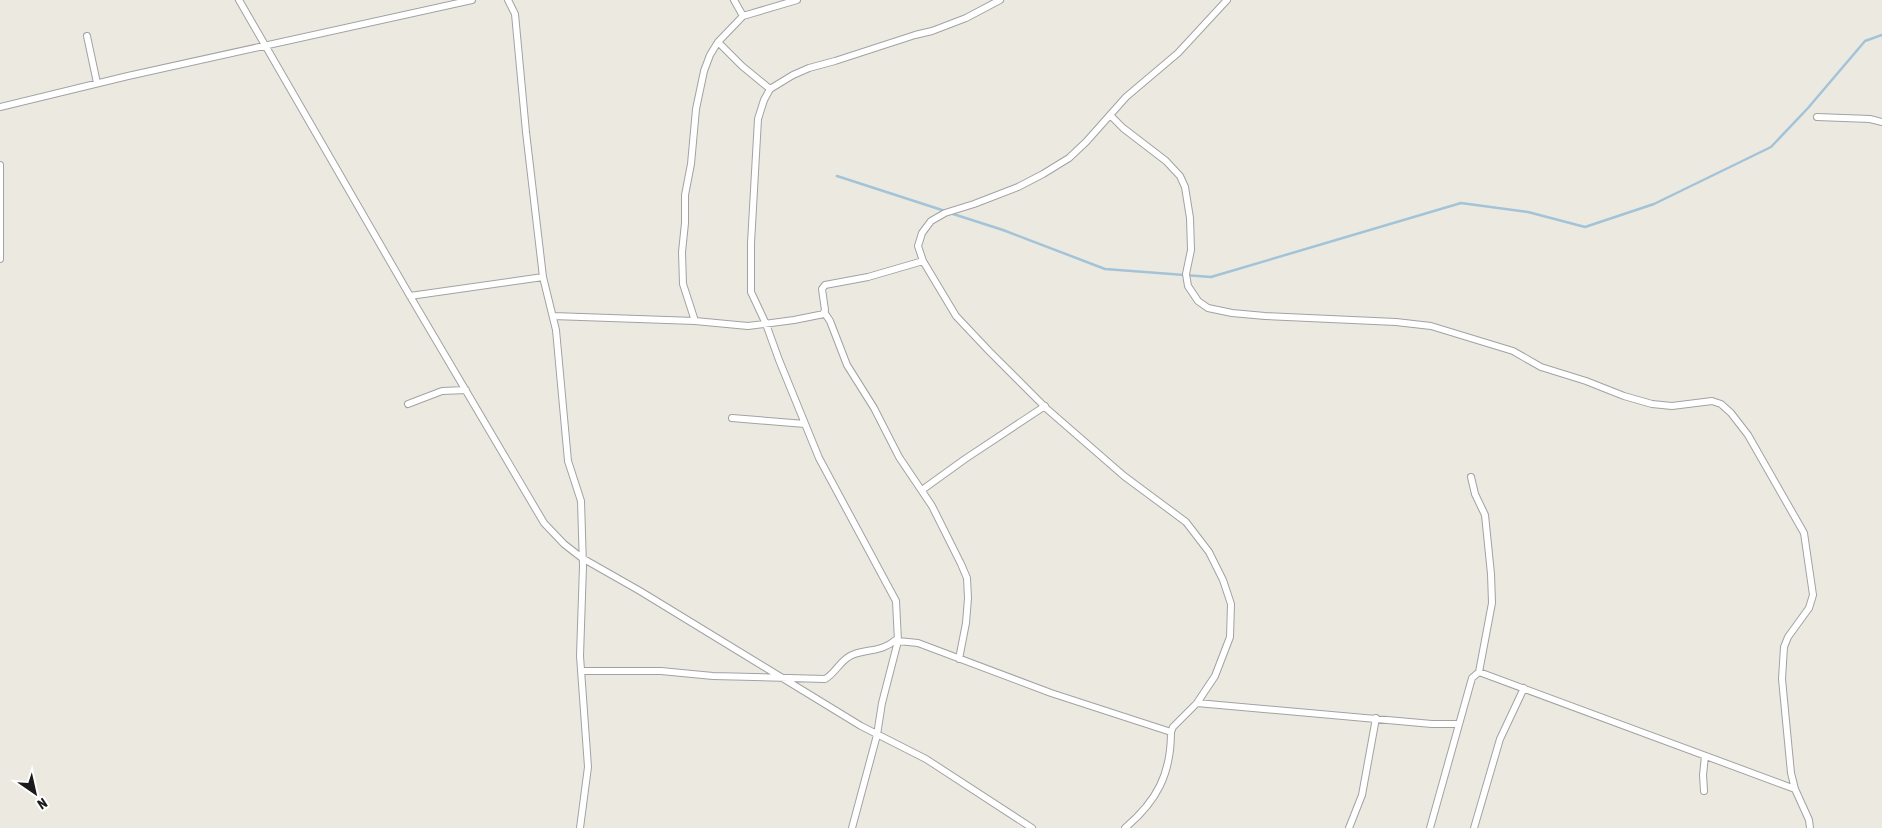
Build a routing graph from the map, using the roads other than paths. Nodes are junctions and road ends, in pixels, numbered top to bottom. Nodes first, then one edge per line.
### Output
1 (239, 0) edge
2 (472, 0) edge
3 (508, 0) edge
4 (734, 0) edge
5 (796, 0) edge
6 (1000, 0) edge
7 (1227, 0) edge
8 (743, 16) junction
9 (87, 36) dead end
10 (718, 42) junction
11 (266, 45) junction
12 (97, 84) junction
13 (770, 89) junction
14 (0, 107) edge
15 (1110, 115) junction
16 (1818, 118) dead end
17 (1882, 122) edge
18 (0, 165) edge
19 (0, 259) edge
20 (923, 261) junction
21 (543, 277) junction
22 (410, 296) junction
23 (824, 312) junction
24 (554, 316) junction
25 (695, 321) junction
26 (766, 324) junction
27 (466, 390) junction
28 (408, 404) dead end
29 (1045, 406) junction
30 (732, 418) dead end
31 (805, 424) junction
32 (1471, 477) dead end
33 (922, 490) junction
34 (582, 558) junction
35 (897, 640) junction
36 (959, 658) junction
37 (581, 671) junction
38 (1479, 672) junction
39 (781, 677) junction
40 (1524, 688) junction
41 (1197, 703) junction
42 (1376, 718) junction
43 (1458, 724) junction
44 (1171, 732) junction
45 (877, 735) junction
46 (1705, 756) junction
47 (1795, 789) junction
48 (1704, 791) dead end
49 (580, 828) edge
50 (852, 828) edge
51 (1032, 828) edge
52 (1125, 828) edge
53 (1349, 828) edge
54 (1430, 828) edge
55 (1474, 828) edge
56 (1810, 828) edge

1 - 11 street
2 - 11 street
3 - 21 street
4 - 8 street
5 - 8 street
6 - 13 street
7 - 15 street
8 - 10 street
9 - 12 street
10 - 13 street
10 - 25 street
11 - 12 street
11 - 22 street
12 - 14 street
13 - 26 street
15 - 20 street
15 - 47 street
16 - 17 street
18 - 19 street
20 - 23 street
20 - 29 street
21 - 22 street
21 - 24 street
22 - 27 street
23 - 26 street
23 - 33 street
24 - 25 street
24 - 34 street
25 - 26 street
26 - 31 street
27 - 28 street
27 - 34 street
29 - 33 street
29 - 41 street
30 - 31 street
31 - 35 street
32 - 38 street
33 - 36 street
34 - 37 street
34 - 39 street
35 - 36 street
35 - 39 street
35 - 45 street
36 - 44 street
37 - 39 street
37 - 49 street
38 - 40 street
38 - 43 street
39 - 45 street
40 - 46 street
40 - 55 street
41 - 42 street
41 - 44 street
42 - 43 street
42 - 53 street
43 - 54 street
44 - 52 street
45 - 50 street
45 - 51 street
46 - 47 street
46 - 48 street
47 - 56 street

